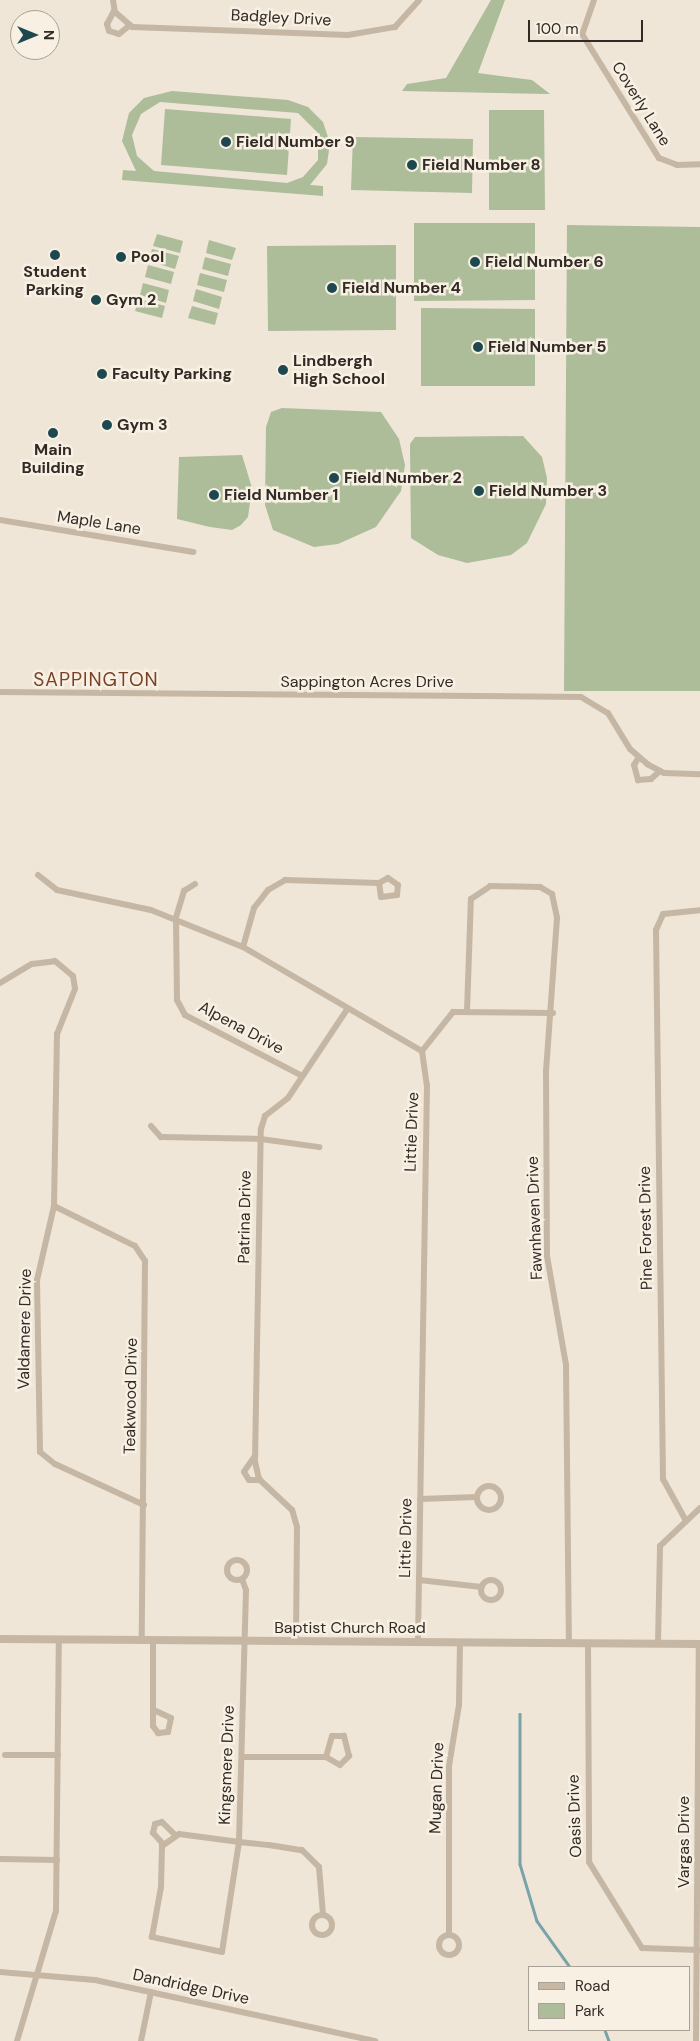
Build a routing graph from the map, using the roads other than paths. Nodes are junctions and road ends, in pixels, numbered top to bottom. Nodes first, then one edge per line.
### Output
1 (113, 0) edge
2 (419, 0) edge
3 (594, 0) edge
4 (114, 11) junction
5 (130, 25) junction
6 (700, 164) edge
7 (0, 520) edge
8 (193, 552) dead end
9 (0, 692) edge
10 (639, 757) junction
11 (660, 771) junction
12 (700, 774) edge
13 (38, 875) dead end
14 (379, 883) dead end
15 (195, 884) dead end
16 (700, 910) edge
17 (176, 918) junction
18 (243, 947) junction
19 (0, 983) edge
20 (348, 1008) junction
21 (467, 1011) junction
22 (553, 1013) junction
23 (422, 1050) junction
24 (302, 1076) junction
25 (150, 1126) dead end
26 (261, 1139) junction
27 (319, 1147) dead end
28 (54, 1206) junction
29 (255, 1456) junction
30 (260, 1480) junction
31 (477, 1497) dead end
32 (420, 1499) junction
33 (144, 1505) junction
34 (700, 1508) edge
35 (685, 1519) junction
36 (242, 1579) dead end
37 (419, 1580) junction
38 (482, 1587) dead end
39 (0, 1639) edge
40 (59, 1639) junction
41 (142, 1640) junction
42 (153, 1640) junction
43 (244, 1641) junction
44 (296, 1641) junction
45 (418, 1642) junction
46 (460, 1643) junction
47 (569, 1643) junction
48 (588, 1643) junction
49 (658, 1643) junction
50 (700, 1644) edge
51 (154, 1710) dead end
52 (5, 1754) dead end
53 (58, 1755) junction
54 (242, 1757) junction
55 (326, 1757) junction
56 (175, 1835) junction
57 (239, 1842) junction
58 (163, 1844) junction
59 (2, 1859) dead end
60 (56, 1860) junction
61 (322, 1915) dead end
62 (449, 1935) dead end
63 (699, 1950) edge
64 (0, 1972) edge
65 (39, 1975) junction
66 (151, 1992) junction
67 (17, 2041) edge
68 (141, 2041) edge
69 (375, 2041) edge
70 (696, 2041) edge

1 - 4 street, Badgley Drive
2 - 5 street, Badgley Drive
3 - 6 street, Coverly Lane
4 - 5 street
4 - 5 street, Badgley Drive
7 - 8 street, Maple Lane
9 - 10 street, Sappington Acres Drive
10 - 11 street, Sappington Acres Drive
10 - 11 street
11 - 12 street, Sappington Acres Drive
13 - 17 street
14 - 18 street
15 - 17 street, Alpena Drive
16 - 35 street, Pine Forest Drive
17 - 18 street
17 - 24 street, Alpena Drive
18 - 20 street
19 - 28 street, Valdamere Drive
20 - 23 street
20 - 24 street, Patrina Drive
21 - 22 street
21 - 22 street, Fawnhaven Drive
21 - 23 street
22 - 47 street, Fawnhaven Drive
23 - 32 street, Littie Drive
24 - 26 street, Patrina Drive
25 - 26 street
26 - 27 street
26 - 29 street, Patrina Drive
28 - 33 street, Teakwood Drive
28 - 33 street, Valdamere Drive
29 - 30 street, Patrina Drive
29 - 30 street, Patrina Drive
30 - 44 street, Patrina Drive
31 - 32 street
32 - 37 street, Littie Drive
33 - 41 street, Teakwood Drive
34 - 35 street
35 - 49 street
36 - 43 street, Kingsmere Drive
37 - 38 street
37 - 45 street, Littie Drive
39 - 40 street, Baptist Church Road
40 - 41 street, Baptist Church Road
40 - 53 street
41 - 42 street, Baptist Church Road
42 - 43 street, Baptist Church Road
42 - 51 street
43 - 44 street, Baptist Church Road
43 - 54 street, Kingsmere Drive
44 - 45 street, Baptist Church Road
45 - 46 street, Baptist Church Road
46 - 47 street, Baptist Church Road
46 - 62 street, Mugan Drive
47 - 48 street, Baptist Church Road
48 - 49 street, Baptist Church Road
48 - 63 street, Oasis Drive
49 - 50 street, Baptist Church Road
50 - 63 street, Vargas Drive
52 - 53 street
53 - 60 street
54 - 55 street
54 - 57 street, Kingsmere Drive
55 - 55 street
56 - 57 street
56 - 58 street
56 - 58 street
57 - 58 street, Kingsmere Drive
57 - 61 street
59 - 60 street
60 - 65 street
63 - 70 street, Vargas Drive
64 - 65 street, Dandridge Drive
65 - 66 street, Dandridge Drive
65 - 67 street
66 - 68 street
66 - 69 street, Dandridge Drive

